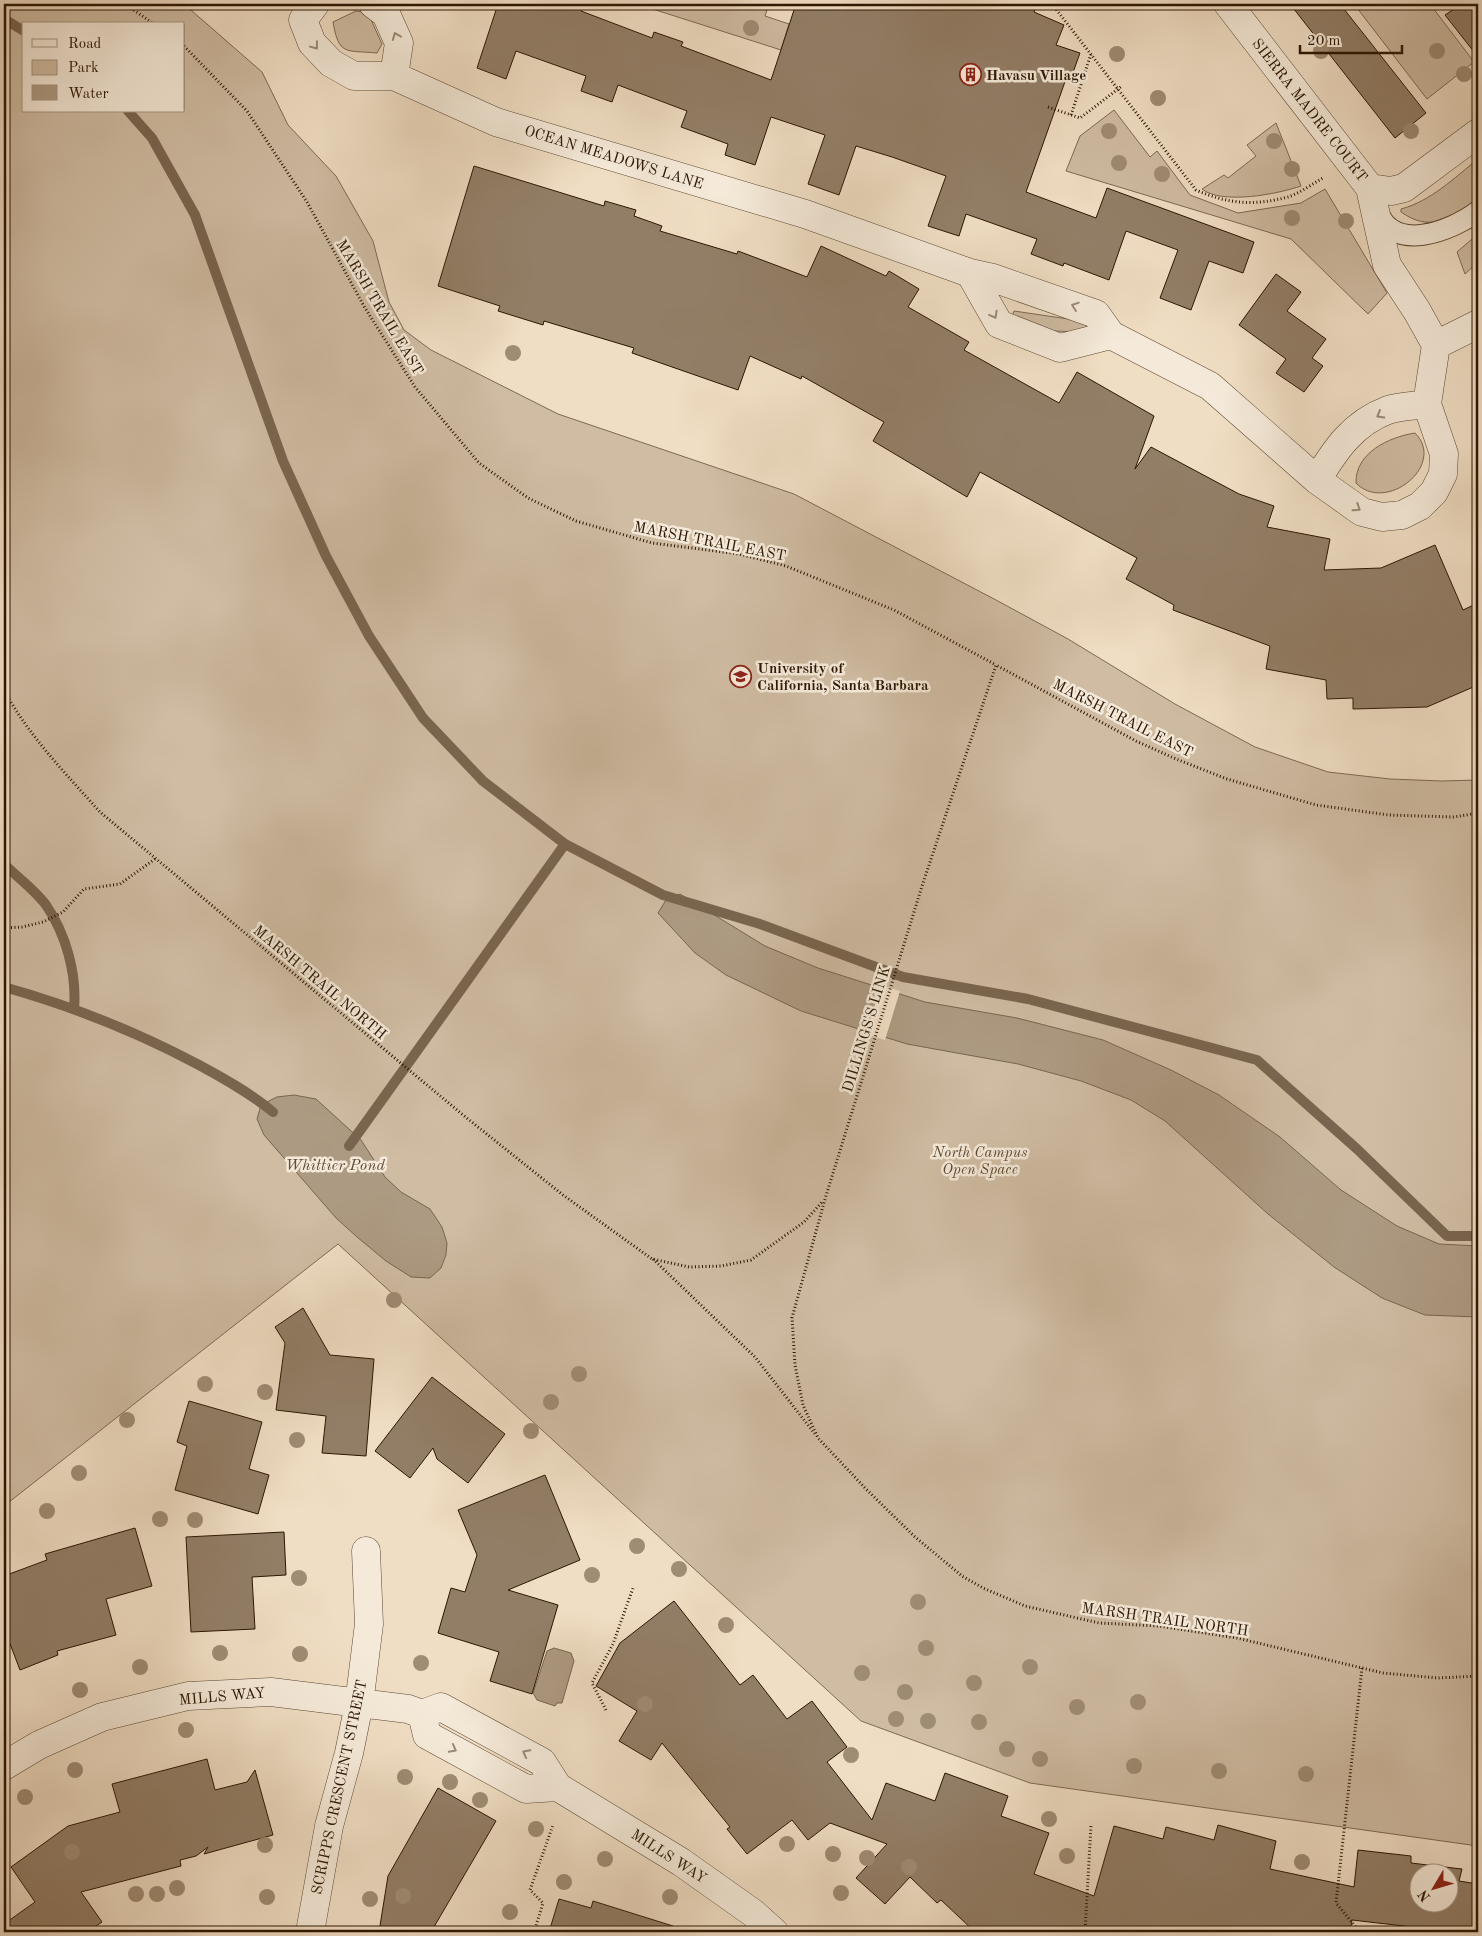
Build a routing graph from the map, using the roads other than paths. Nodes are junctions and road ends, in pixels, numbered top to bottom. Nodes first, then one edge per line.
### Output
1 (315, 4) edge
2 (373, 4) edge
3 (1228, 4) edge
4 (394, 76) junction
5 (1478, 133) edge
6 (1370, 188) junction
7 (1478, 212) edge
8 (970, 273) junction
9 (1478, 324) edge
10 (1111, 335) junction
11 (1436, 345) junction
12 (1427, 404) junction
13 (1317, 480) junction
14 (366, 1552) dead end
15 (359, 1704) junction
16 (4, 1766) edge
17 (310, 1932) edge
18 (774, 1932) edge

1 -> 4 street, OCEAN MEADOWS LANE
4 -> 2 street
3 - 6 street, SIERRA MADRE COURT
4 - 8 street, OCEAN MEADOWS LANE
5 - 6 street, SIERRA MADRE COURT
6 - 7 lane
6 - 11 street
10 -> 8 street, OCEAN MEADOWS LANE
8 -> 10 street
9 - 11 street
10 - 13 street, OCEAN MEADOWS LANE
11 - 12 street, OCEAN MEADOWS LANE
12 -> 13 street
13 -> 12 street, OCEAN MEADOWS LANE
14 - 15 street, SCRIPPS CRESCENT STREET
15 - 16 street, MILLS WAY
15 - 17 street, SCRIPPS CRESCENT STREET
15 - 18 street, MILLS WAY

